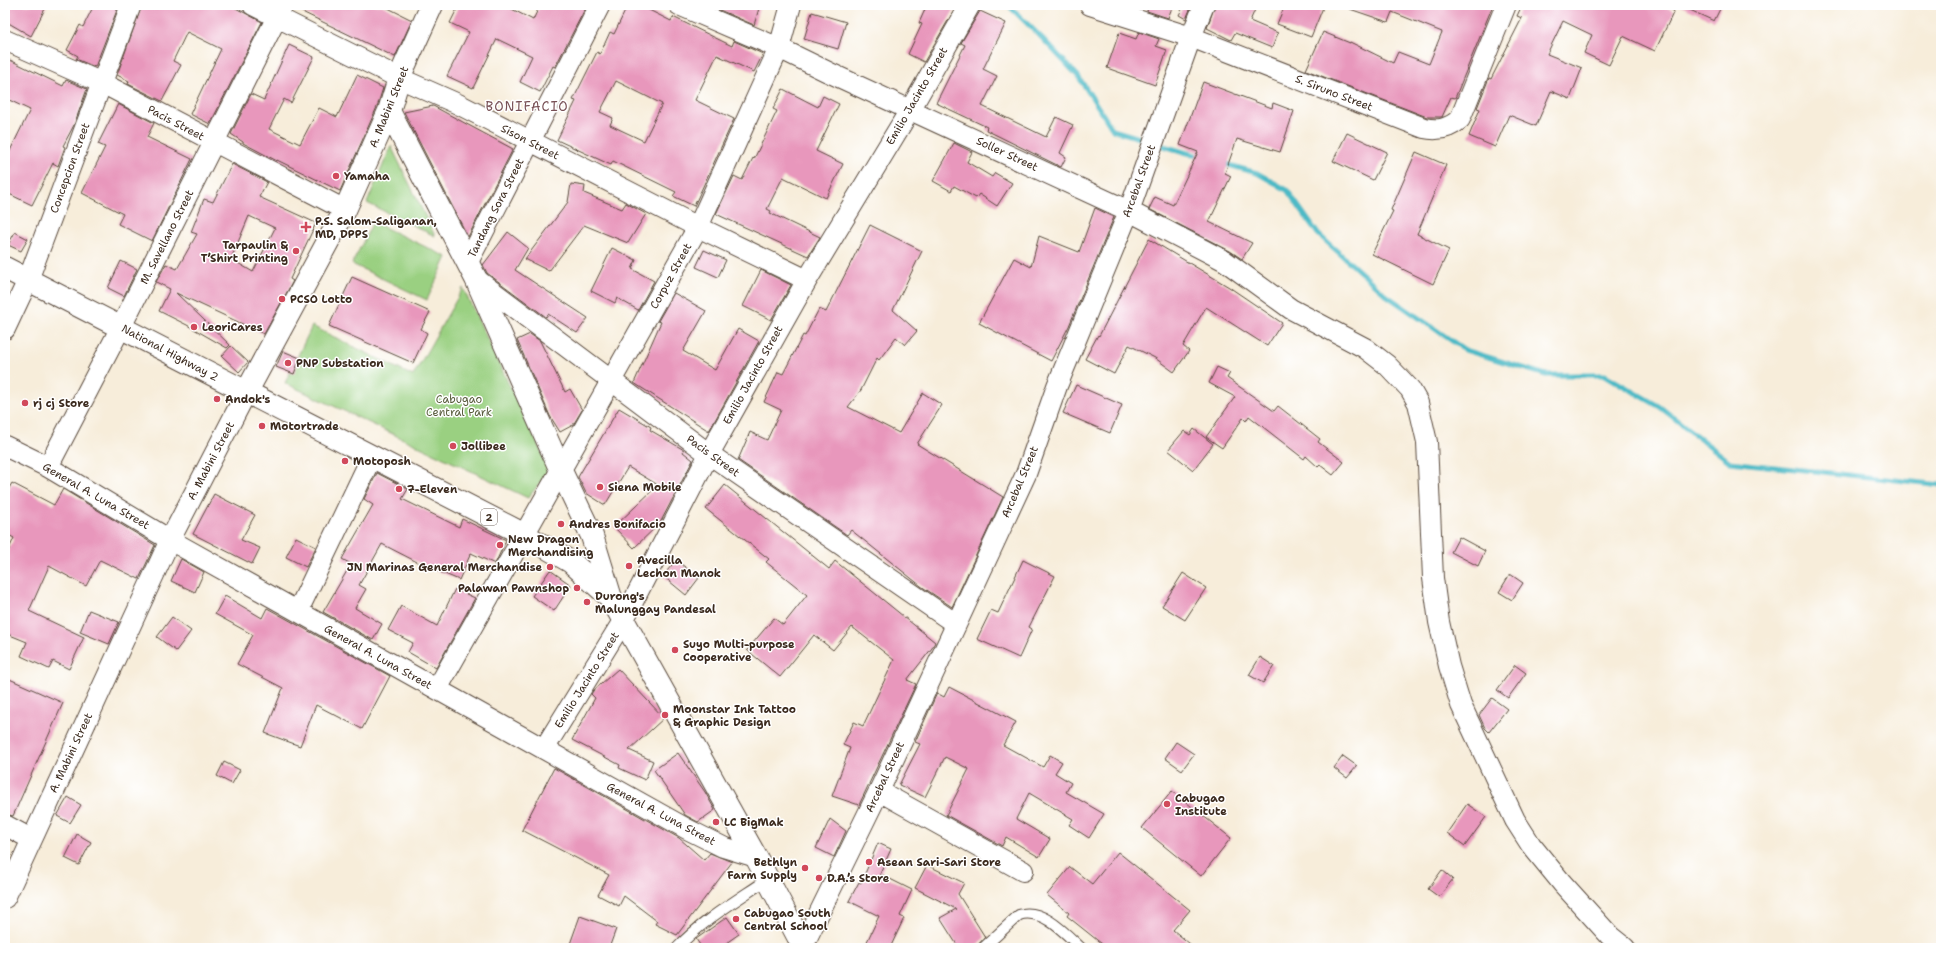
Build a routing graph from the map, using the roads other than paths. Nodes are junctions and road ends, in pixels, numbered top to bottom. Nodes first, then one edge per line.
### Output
1 (130, 5) edge
2 (253, 5) edge
3 (432, 5) edge
4 (600, 5) edge
5 (679, 5) edge
6 (791, 5) edge
7 (970, 5) edge
8 (1090, 5) edge
9 (1204, 5) edge
10 (1506, 5) edge
11 (280, 11) edge
12 (1191, 37) junction
13 (5, 40) edge
14 (779, 48) junction
15 (399, 78) junction
16 (102, 83) junction
17 (910, 110) junction
18 (389, 111) junction
19 (214, 142) junction
20 (530, 142) junction
21 (345, 210) junction
22 (1129, 210) junction
23 (698, 227) junction
24 (5, 268) edge
25 (472, 271) junction
26 (28, 280) junction
27 (807, 280) junction
28 (121, 327) junction
29 (5, 329) edge
30 (612, 380) junction
31 (246, 393) junction
32 (5, 446) edge
33 (709, 454) junction
34 (372, 456) junction
35 (48, 467) junction
36 (561, 471) junction
37 (523, 534) junction
38 (170, 540) junction
39 (612, 598) junction
40 (298, 611) junction
41 (624, 621) junction
42 (956, 624) junction
43 (437, 689) junction
44 (544, 749) junction
45 (879, 791) junction
46 (5, 825) edge
47 (31, 839) junction
48 (756, 857) junction
49 (1023, 871) dead end
50 (768, 879) junction
51 (5, 898) edge
52 (804, 947) edge
53 (678, 948) edge
54 (983, 948) edge
55 (1081, 948) edge
56 (1625, 948) edge

1 - 16 street, Concepcion Street
2 - 11 street, Sison Street
3 - 15 main road, A. Mabini Street
4 - 20 street, Tandang Sora Street
5 - 14 street, Soller Street
6 - 14 street, Corpuz Street
7 - 17 street, Emilio Jacinto Street
8 - 12 street, S. Siruno Street
9 - 12 street, Arcebal Street
10 - 12 street, S. Siruno Street
11 - 15 street, Sison Street
11 - 19 street, M. Savellano Street
12 - 22 street, Arcebal Street
13 - 16 street, Pacis Street
14 - 17 street, Soller Street
14 - 23 street, Corpuz Street
15 - 18 main road, A. Mabini Street
15 - 20 street, Sison Street
16 - 19 street, Pacis Street
16 - 26 street, Concepcion Street
17 - 22 street, Soller Street
17 - 27 street, Emilio Jacinto Street
18 - 21 main road, A. Mabini Street
18 - 25 main road
19 - 21 street, Pacis Street
19 - 28 street, M. Savellano Street
20 - 23 street, Sison Street
20 - 25 street, Tandang Sora Street
21 - 31 main road, A. Mabini Street
22 - 42 street, Arcebal Street
22 - 56 street, Soller Street
23 - 27 street, Sison Street
23 - 30 street, Corpuz Street
24 - 26 main road, National Highway 2 / 2
25 - 30 street, Pacis Street
25 - 36 main road
26 - 28 main road, National Highway 2 / 2
26 - 29 street, Concepcion Street
27 - 33 street, Emilio Jacinto Street
28 - 31 main road, National Highway 2 / 2
28 - 35 street, M. Savellano Street
30 - 33 street, Pacis Street
30 - 36 street, Corpuz Street
31 - 34 main road, National Highway 2 / 2
31 - 38 street, A. Mabini Street
32 - 35 street, General A. Luna Street
33 - 41 street, Emilio Jacinto Street
33 - 42 street, Pacis Street
34 - 37 main road, National Highway 2 / 2
34 - 40 street
35 - 38 street, General A. Luna Street
36 - 37 street, Corpuz Street
36 - 39 main road
37 - 39 main road, National Highway 2 / 2
37 - 43 street, Corpuz Street
38 - 40 street, General A. Luna Street
38 - 47 street, A. Mabini Street
39 - 41 main road, National Highway 2 / 2
40 - 43 street, General A. Luna Street
41 - 44 street, Emilio Jacinto Street
41 - 48 main road, National Highway 2 / 2
42 - 45 street, Arcebal Street
43 - 44 street, General A. Luna Street
44 - 48 street, General A. Luna Street
45 - 49 street
45 - 52 street, Arcebal Street
46 - 47 street
47 - 51 street, A. Mabini Street
48 - 50 main road, National Highway 2 / 2
50 - 52 main road, National Highway 2 / 2
50 - 53 lane
54 - 55 lane

